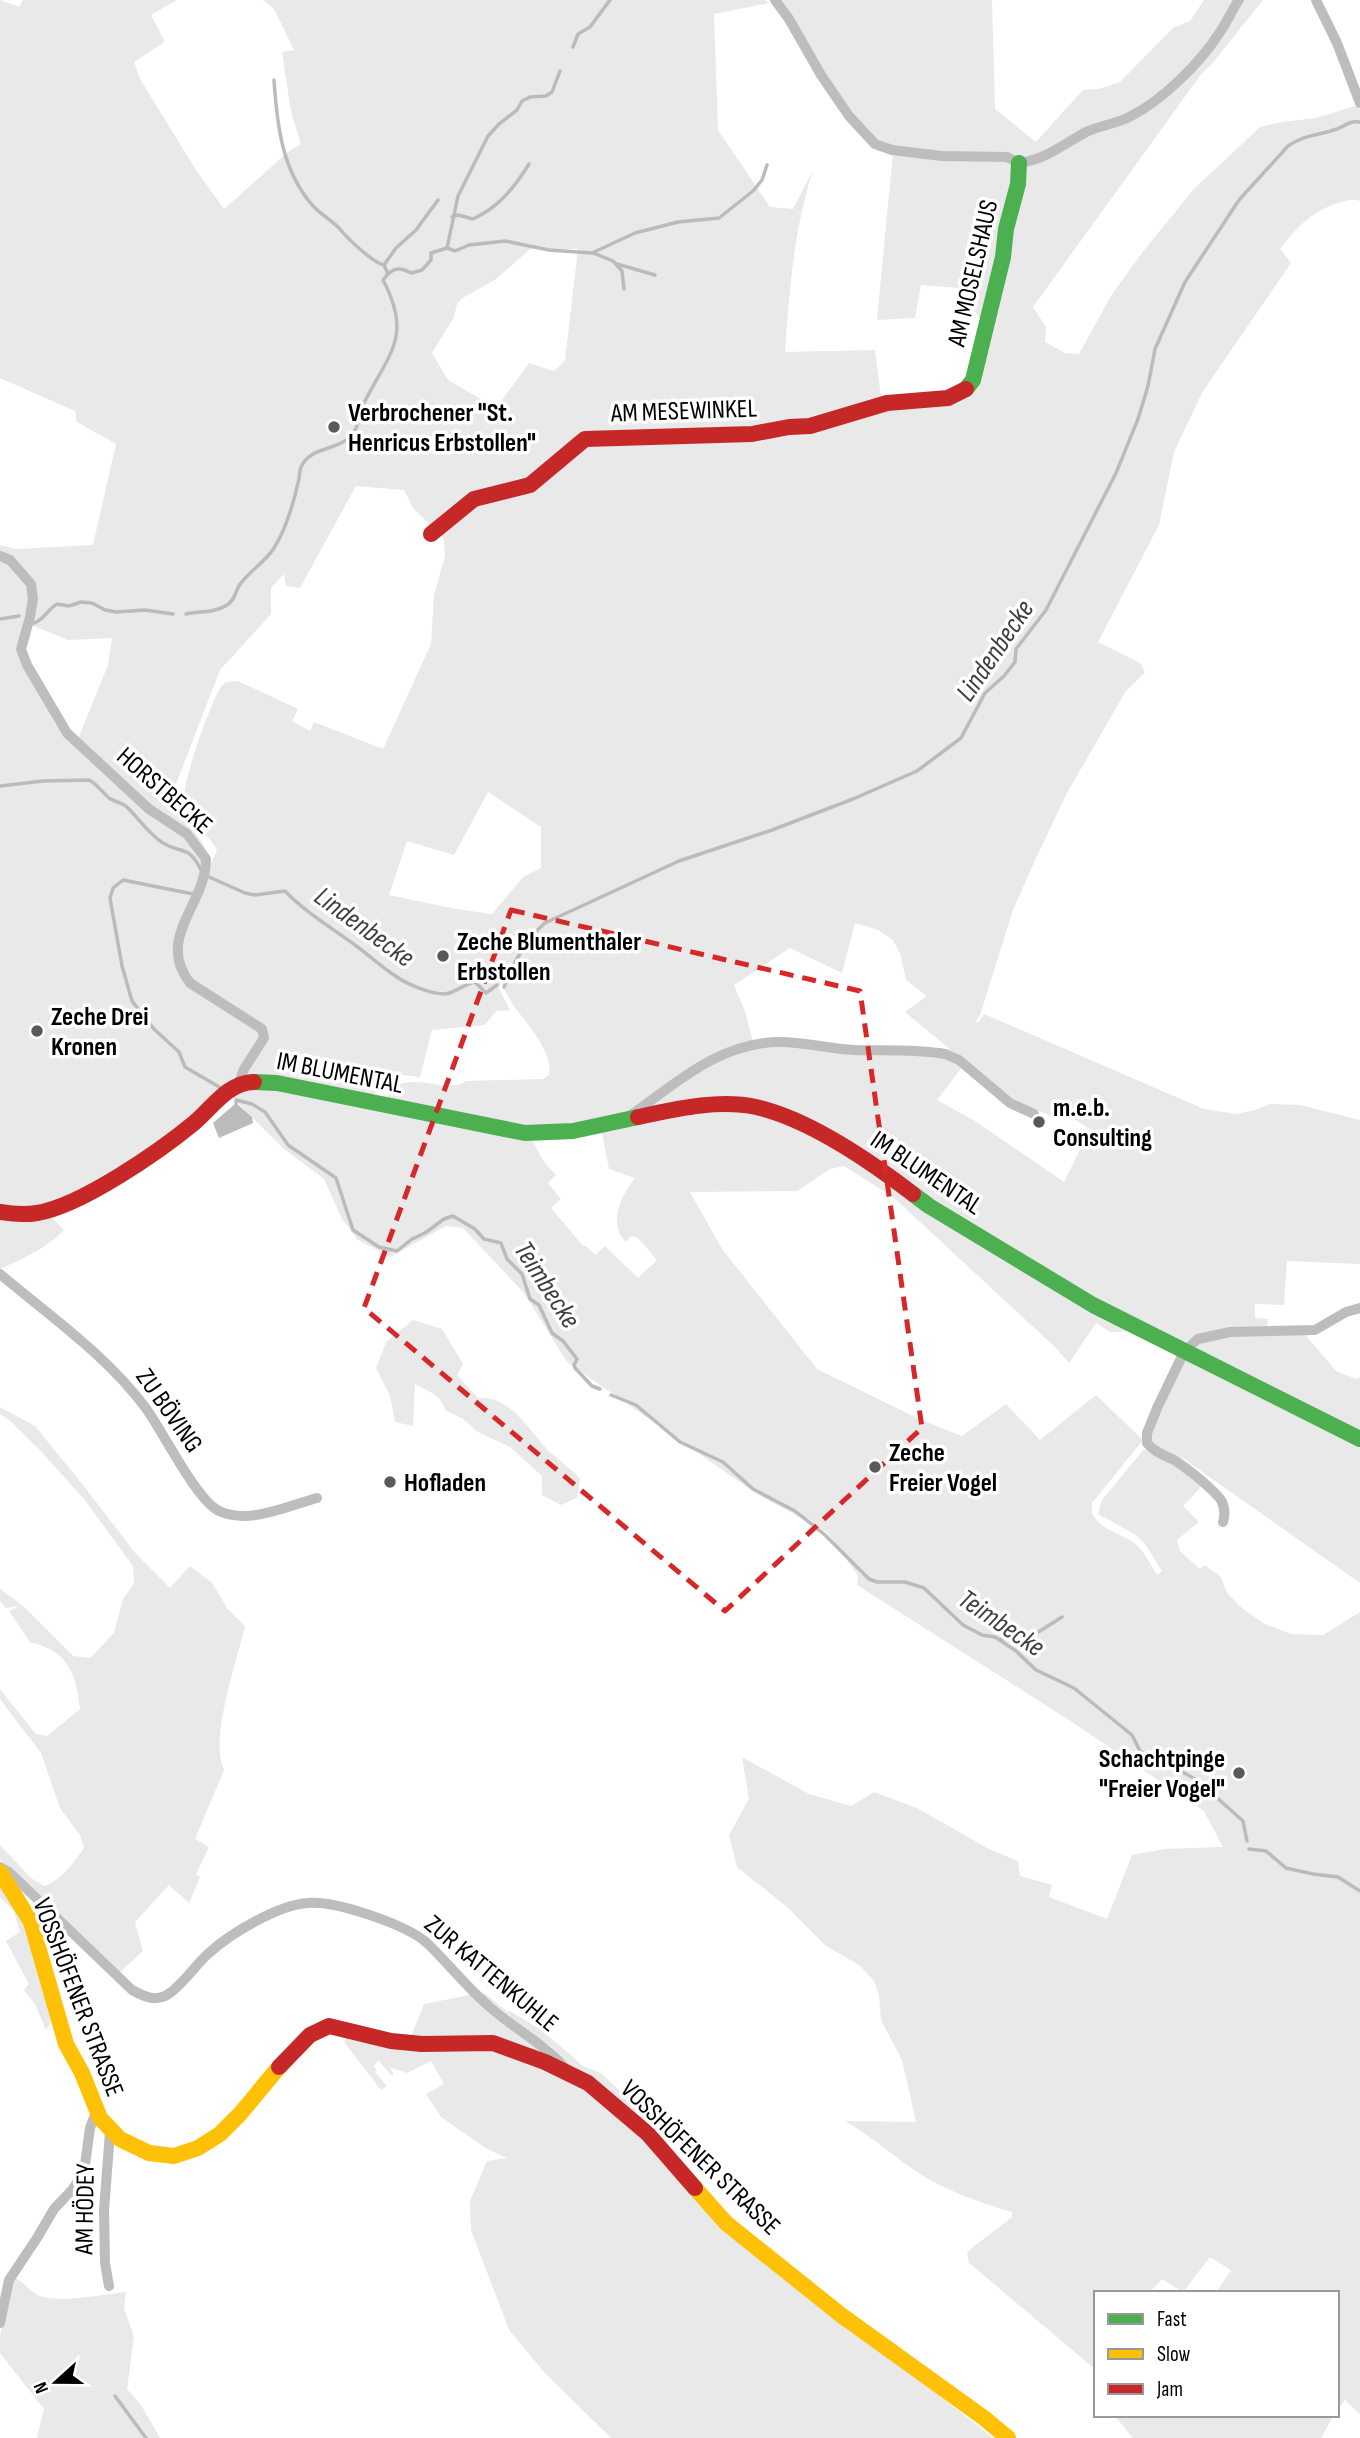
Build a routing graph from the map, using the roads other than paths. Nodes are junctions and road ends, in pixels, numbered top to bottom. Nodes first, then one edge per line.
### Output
1 (775, 0) edge
2 (1239, 0) edge
3 (1316, 0) edge
4 (1360, 103) edge
5 (1018, 163) junction
6 (965, 391) joint
7 (432, 534) dead end
8 (0, 556) edge
9 (238, 1084) junction
10 (1034, 1114) dead end
11 (623, 1121) junction
12 (0, 1212) edge
13 (0, 1275) edge
14 (1360, 1308) edge
15 (1185, 1350) junction
16 (1360, 1439) edge
17 (317, 1498) dead end
18 (1223, 1522) dead end
19 (0, 1870) edge
20 (569, 2073) junction
21 (96, 2112) junction
22 (110, 2132) junction
23 (109, 2287) dead end
24 (0, 2323) edge
25 (1008, 2438) edge

1 - 5 street
2 - 5 street
3 - 4 street
5 - 6 street, AM MOSELSHAUS
6 - 7 street, AM MESEWINKEL
8 - 9 street, HORSTBECKE
9 - 11 street, IM BLUMENTAL
9 - 12 street, IM BLUMENTAL
10 - 11 street, IM BLUMENTAL
11 - 15 street, IM BLUMENTAL
13 - 17 street, ZU BÖVING
14 - 15 street
15 - 16 street, IM BLUMENTAL
15 - 18 street
19 - 20 street, ZUR KATTENKUHLE
19 - 21 street, VOSSHÖFENER STRASSE
20 - 22 street, VOSSHÖFENER STRASSE
20 - 25 street, VOSSHÖFENER STRASSE
21 - 22 street, VOSSHÖFENER STRASSE
21 - 24 street
22 - 23 street, AM HÖDEY

